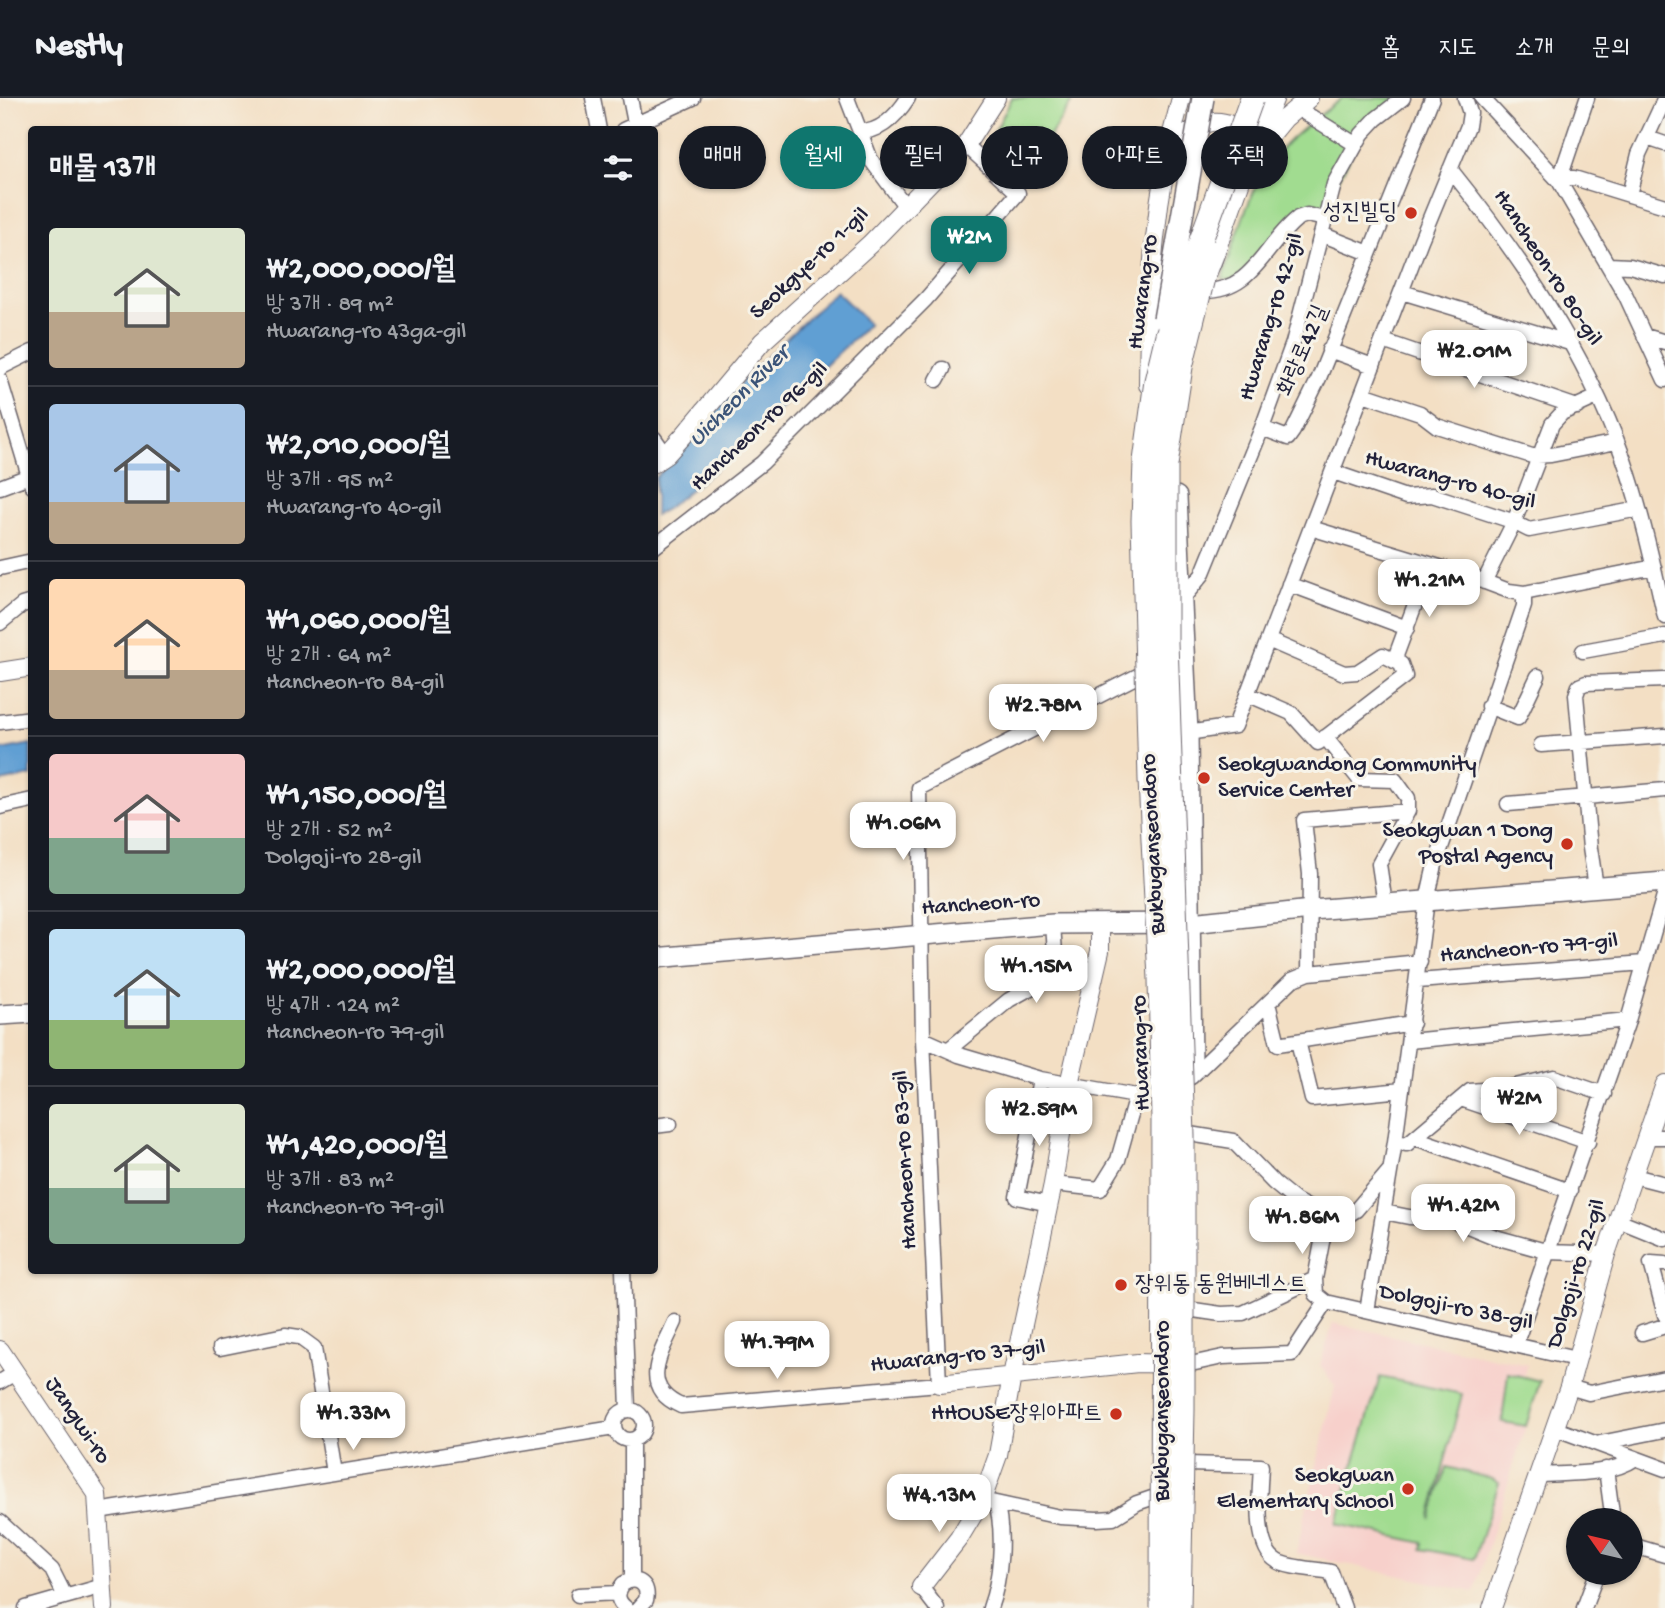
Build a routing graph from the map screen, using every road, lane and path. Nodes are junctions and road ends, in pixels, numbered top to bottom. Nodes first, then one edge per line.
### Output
1 (593, 98) edge
2 (630, 98) edge
3 (693, 98) edge
4 (847, 98) edge
5 (908, 98) edge
6 (996, 98) edge
7 (1181, 98) edge
8 (1203, 98) edge
9 (1214, 98) edge
10 (1252, 98) edge
11 (1272, 98) edge
12 (1404, 98) edge
13 (1432, 98) edge
14 (1465, 98) edge
15 (1482, 98) edge
16 (1587, 98) edge
17 (1665, 98) edge
18 (1303, 103) edge
19 (598, 126) edge
20 (629, 126) edge
21 (858, 126) edge
22 (1173, 126) edge
23 (1202, 126) edge
24 (1233, 126) edge
25 (1278, 126) edge
26 (866, 132) edge
27 (1647, 138) junction
28 (967, 144) edge
29 (1355, 144) junction
30 (1665, 144) edge
31 (967, 146) edge
32 (866, 147) edge
33 (1450, 169) junction
34 (1559, 181) junction
35 (923, 189) edge
36 (1160, 189) edge
37 (1238, 189) edge
38 (1629, 195) junction
39 (1665, 206) edge
40 (906, 207) junction
41 (1323, 227) junction
42 (1369, 253) junction
43 (1609, 265) junction
44 (1665, 276) edge
45 (1202, 291) junction
46 (1402, 292) junction
47 (1171, 315) junction
48 (1645, 336) junction
49 (1383, 341) junction
50 (1665, 342) edge
51 (1570, 343) junction
52 (1329, 350) junction
53 (28, 354) edge
54 (1373, 366) junction
55 (0, 368) edge
56 (0, 380) edge
57 (1665, 380) edge
58 (1363, 394) junction
59 (1597, 397) junction
60 (1577, 407) junction
61 (1262, 428) junction
62 (1617, 442) junction
63 (1541, 456) junction
64 (660, 459) edge
65 (1333, 472) junction
66 (28, 474) edge
67 (1175, 478) junction
68 (28, 481) edge
69 (0, 487) edge
70 (1148, 495) junction
71 (1639, 509) junction
72 (1514, 522) junction
73 (1311, 528) junction
74 (658, 544) edge
75 (28, 562) edge
76 (1430, 564) junction
77 (1654, 567) junction
78 (0, 568) edge
79 (1484, 582) junction
80 (1289, 584) junction
81 (1524, 593) junction
82 (1182, 599) junction
83 (28, 603) edge
84 (1665, 617) edge
85 (0, 623) edge
86 (1407, 628) junction
87 (1665, 636) edge
88 (1268, 640) junction
89 (1583, 651) dead end
90 (1184, 658) junction
91 (1394, 661) junction
92 (28, 668) edge
93 (1152, 669) junction
94 (0, 672) edge
95 (1538, 676) dead end
96 (1665, 680) edge
97 (1247, 694) junction
98 (1488, 706) junction
99 (28, 718) edge
100 (0, 722) edge
101 (1186, 733) junction
102 (1665, 736) edge
103 (1325, 737) junction
104 (1580, 742) junction
105 (1541, 745) dead end
106 (1665, 790) edge
107 (1585, 796) junction
108 (28, 801) edge
109 (1508, 804) dead end
110 (0, 807) edge
111 (1408, 811) junction
112 (1665, 882) edge
113 (1596, 887) junction
114 (1665, 892) edge
115 (1427, 900) junction
116 (1385, 904) junction
117 (1311, 910) junction
118 (1191, 923) junction
119 (1053, 924) junction
120 (1100, 924) junction
121 (1164, 924) junction
122 (922, 934) junction
123 (658, 958) edge
124 (1420, 962) junction
125 (1644, 963) junction
126 (1309, 973) junction
127 (1418, 981) junction
128 (1191, 982) junction
129 (1166, 985) junction
130 (1268, 1003) junction
131 (28, 1013) edge
132 (1, 1014) edge
133 (1628, 1020) junction
134 (1412, 1023) junction
135 (923, 1039) junction
136 (1297, 1041) junction
137 (1409, 1041) junction
138 (948, 1050) junction
139 (1181, 1077) junction
140 (1040, 1079) junction
141 (1069, 1084) junction
142 (1664, 1087) edge
143 (1402, 1090) junction
144 (1604, 1094) junction
145 (1136, 1096) junction
146 (1461, 1099) junction
147 (670, 1124) dead end
148 (658, 1126) edge
149 (1190, 1134) junction
150 (1656, 1137) edge
151 (1415, 1138) junction
152 (1395, 1142) junction
153 (1588, 1142) junction
154 (1391, 1169) junction
155 (1634, 1176) junction
156 (1053, 1184) junction
157 (1665, 1184) edge
158 (1570, 1191) junction
159 (1049, 1204) junction
160 (1384, 1212) junction
161 (1618, 1220) junction
162 (1336, 1223) junction
163 (1665, 1239) edge
164 (1549, 1252) junction
165 (1606, 1254) junction
166 (1665, 1264) edge
167 (623, 1274) edge
168 (1315, 1279) junction
169 (1325, 1302) junction
170 (1187, 1309) junction
171 (1367, 1311) junction
172 (1665, 1315) edge
173 (675, 1322) dead end
174 (1665, 1326) edge
175 (1642, 1333) dead end
176 (1516, 1343) junction
177 (220, 1348) dead end
178 (0, 1350) edge
179 (1576, 1359) junction
180 (1180, 1364) junction
181 (1012, 1376) junction
182 (5, 1377) edge
183 (1665, 1378) edge
184 (939, 1384) junction
185 (1569, 1387) junction
186 (628, 1410) junction
187 (614, 1428) junction
188 (1554, 1428) junction
189 (1665, 1430) edge
190 (632, 1440) junction
191 (1598, 1443) junction
192 (1636, 1458) junction
193 (1187, 1464) junction
194 (1662, 1466) edge
195 (1606, 1469) junction
196 (334, 1473) junction
197 (1539, 1475) junction
198 (1174, 1490) junction
199 (989, 1502) junction
200 (1611, 1508) edge
201 (98, 1511) junction
202 (0, 1522) edge
203 (1643, 1549) edge
204 (1665, 1555) edge
205 (632, 1580) junction
206 (103, 1586) junction
207 (1592, 1586) edge
208 (921, 1587) joint
209 (618, 1593) junction
210 (578, 1595) dead end
211 (65, 1596) junction
212 (26, 1608) edge
213 (104, 1608) edge
214 (626, 1608) edge
215 (639, 1608) edge
216 (937, 1608) edge
217 (989, 1608) edge
218 (1163, 1608) edge
219 (1169, 1608) edge
220 (1179, 1608) edge
221 (1188, 1608) edge
222 (1344, 1608) edge
223 (1492, 1608) edge
224 (1584, 1608) edge

1 - 19 street
2 - 20 street
3 - 20 street
4 - 21 street
5 - 26 street
6 - 28 street, Seokgye-ro 1-gil
7 - 22 street, Hwarang-ro
8 - 47 main road, Hwarang-ro, bridge
9 - 47 main road, Hwarang-ro, bridge
10 - 218 highway, Bukbuganseondoro, bridge
11 - 220 highway, Bukbuganseondoro, bridge
12 - 29 street, Hwarang-ro 42-gil
13 - 42 street, 화랑로42길
14 - 33 street, Hwarang-ro 40-gil
15 - 34 street
16 - 34 street
17 - 27 street
18 - 25 street, Hwarang-ro
18 - 29 street
23 - 24 street
27 - 30 street
27 - 38 street
29 - 41 street, Hwarang-ro 42-gil
31 - 74 street, Hancheon-ro 96-gil
32 - 40 street
33 - 46 street, Hwarang-ro 40-gil
33 - 51 street, Hancheon-ro 80-gil
34 - 38 street
34 - 43 street
35 - 40 street, Seokgye-ro 1-gil
36 - 70 street, Hwarang-ro
37 - 45 street, Hwarang-ro
38 - 39 street
40 - 64 street, Seokgye-ro 1-gil
41 - 42 street
41 - 45 street
41 - 61 street, Hwarang-ro 42-gil
42 - 52 street, 화랑로42길
43 - 44 street
43 - 48 street
45 - 67 street, Hwarang-ro
46 - 49 street, Hwarang-ro 40-gil
46 - 51 street
47 - 67 main road, Hwarang-ro
47 - 70 main road, Hwarang-ro
48 - 50 street
48 - 57 street
49 - 54 street, Hwarang-ro 40-gil
49 - 60 street
51 - 59 street, Hancheon-ro 80-gil
52 - 54 street
52 - 61 street, 화랑로42길
53 - 55 street
54 - 58 street, Hwarang-ro 40-gil
56 - 66 street
58 - 63 street, Hwarang-ro 40-gil
58 - 65 street, Hwarang-ro 40-gil
59 - 60 street
59 - 62 street, Hancheon-ro 80-gil
60 - 63 street
61 - 82 street, Hwarang-ro 42-gil
62 - 63 street, Hwarang-ro 40-gil
62 - 71 street, Hancheon-ro 80-gil
63 - 72 street
65 - 72 street, Hwarang-ro 40-gil
65 - 73 street, Hwarang-ro 40-gil
67 - 82 main road, Hwarang-ro
68 - 69 street
70 - 93 main road, Hwarang-ro
71 - 72 street, Hwarang-ro 40-gil
71 - 77 street, Hancheon-ro 80-gil
72 - 79 street
73 - 76 street
73 - 80 street, Hwarang-ro 40-gil
75 - 78 street
76 - 79 street
76 - 86 street
77 - 81 street
77 - 84 street, Hancheon-ro 80-gil
79 - 81 street
80 - 86 street
80 - 88 street, Hwarang-ro 40-gil
81 - 98 street
82 - 90 main road, Hwarang-ro
83 - 85 street
86 - 91 street
87 - 89 street
88 - 91 street
88 - 97 street, Hwarang-ro 40-gil
90 - 93 street
90 - 101 main road, Hwarang-ro
91 - 103 street
92 - 94 street
93 - 121 main road, Hwarang-ro
93 - 122 street, Hancheon-ro 83-gil
95 - 98 street
96 - 104 street
97 - 101 street, Hwarang-ro 40-gil
97 - 103 street
98 - 115 street
99 - 100 street
101 - 118 main road, Hwarang-ro
102 - 104 street
103 - 111 street
104 - 105 street
104 - 107 street
106 - 107 street
107 - 109 street
107 - 113 street
108 - 110 street
111 - 116 street
111 - 117 street
112 - 113 main road, Hancheon-ro
113 - 115 main road, Hancheon-ro
114 - 125 street, Hancheon-ro 79-gil
115 - 116 main road, Hancheon-ro
115 - 124 street
116 - 117 main road, Hancheon-ro
117 - 118 main road, Hancheon-ro
117 - 126 street
118 - 121 main road, Hancheon-ro
118 - 128 main road, Hwarang-ro
119 - 120 main road, Hancheon-ro
119 - 122 main road, Hancheon-ro
119 - 138 street
120 - 121 main road, Hancheon-ro
120 - 141 street
121 - 129 main road, Hwarang-ro
122 - 123 main road, Hancheon-ro
122 - 135 street, Hancheon-ro 83-gil
124 - 126 street
124 - 127 street
125 - 127 street, Hancheon-ro 79-gil
125 - 133 street, Hancheon-ro 79-gil
126 - 130 street
127 - 134 street
128 - 129 main road
128 - 139 main road, Hwarang-ro
129 - 139 main road, Hwarang-ro
130 - 136 street
130 - 139 street
131 - 132 main road
133 - 137 street
133 - 144 street, Hancheon-ro 79-gil
134 - 136 street
134 - 137 street
135 - 138 street
135 - 184 street, Hancheon-ro 83-gil
136 - 143 street
137 - 143 street
138 - 140 street
139 - 145 street
139 - 149 main road, Hwarang-ro
139 - 180 main road, Hwarang-ro
140 - 141 street
140 - 159 street
141 - 145 street
141 - 156 street
142 - 150 street, Dolgoji-ro 22-gil
143 - 152 street
144 - 146 street
144 - 153 street, Hancheon-ro 79-gil
145 - 156 street
146 - 151 street
146 - 153 street
147 - 148 street
149 - 162 street
149 - 170 main road, Hwarang-ro
150 - 155 street, Dolgoji-ro 22-gil
151 - 152 street
151 - 158 street
152 - 154 street
153 - 158 street, Hancheon-ro 79-gil
154 - 160 street
154 - 162 street
155 - 157 street
155 - 161 street, Dolgoji-ro 22-gil
156 - 159 street
158 - 164 street, Hancheon-ro 79-gil
159 - 181 street
160 - 164 street
160 - 171 street
161 - 163 street
161 - 165 street, Dolgoji-ro 22-gil
162 - 168 street
164 - 165 street
164 - 176 street, Hancheon-ro 79-gil
165 - 179 street, Dolgoji-ro 22-gil
166 - 172 street
167 - 186 street
168 - 169 street
168 - 170 street
169 - 171 street, Dolgoji-ro 38-gil
169 - 180 street
170 - 180 main road, Hwarang-ro
171 - 176 street, Dolgoji-ro 38-gil
173 - 184 street, Hwarang-ro 37-gil
174 - 175 street
176 - 179 street, Dolgoji-ro 38-gil
177 - 196 street
178 - 182 street, Jangwi-ro
179 - 185 street, Dolgoji-ro 22-gil
180 - 181 street, Hwarang-ro 37-gil
180 - 193 main road, Hwarang-ro
180 - 198 main road, Hwarang-ro
181 - 184 street, Hwarang-ro 37-gil
181 - 199 street
182 - 201 street, Jangwi-ro
183 - 185 street
185 - 188 street, Dolgoji-ro 22-gil
186 - 187 street
186 - 190 street
187 - 190 street
187 - 196 street
188 - 191 street
188 - 197 street, Dolgoji-ro 22-gil
189 - 191 street
190 - 205 street
191 - 192 street
192 - 194 street
192 - 195 street
193 - 221 main road, Hwarang-ro
193 - 222 street
195 - 197 street
195 - 200 street
196 - 201 street
197 - 223 street, Dolgoji-ro 22-gil
198 - 199 street
198 - 219 main road, Hwarang-ro
199 - 208 street
199 - 217 street
201 - 206 street, Jangwi-ro
202 - 211 street
203 - 204 street
205 - 209 street
205 - 215 street
206 - 211 street
206 - 213 street, Jangwi-ro
207 - 224 street
208 - 216 street
209 - 210 street
209 - 214 street
211 - 212 street

